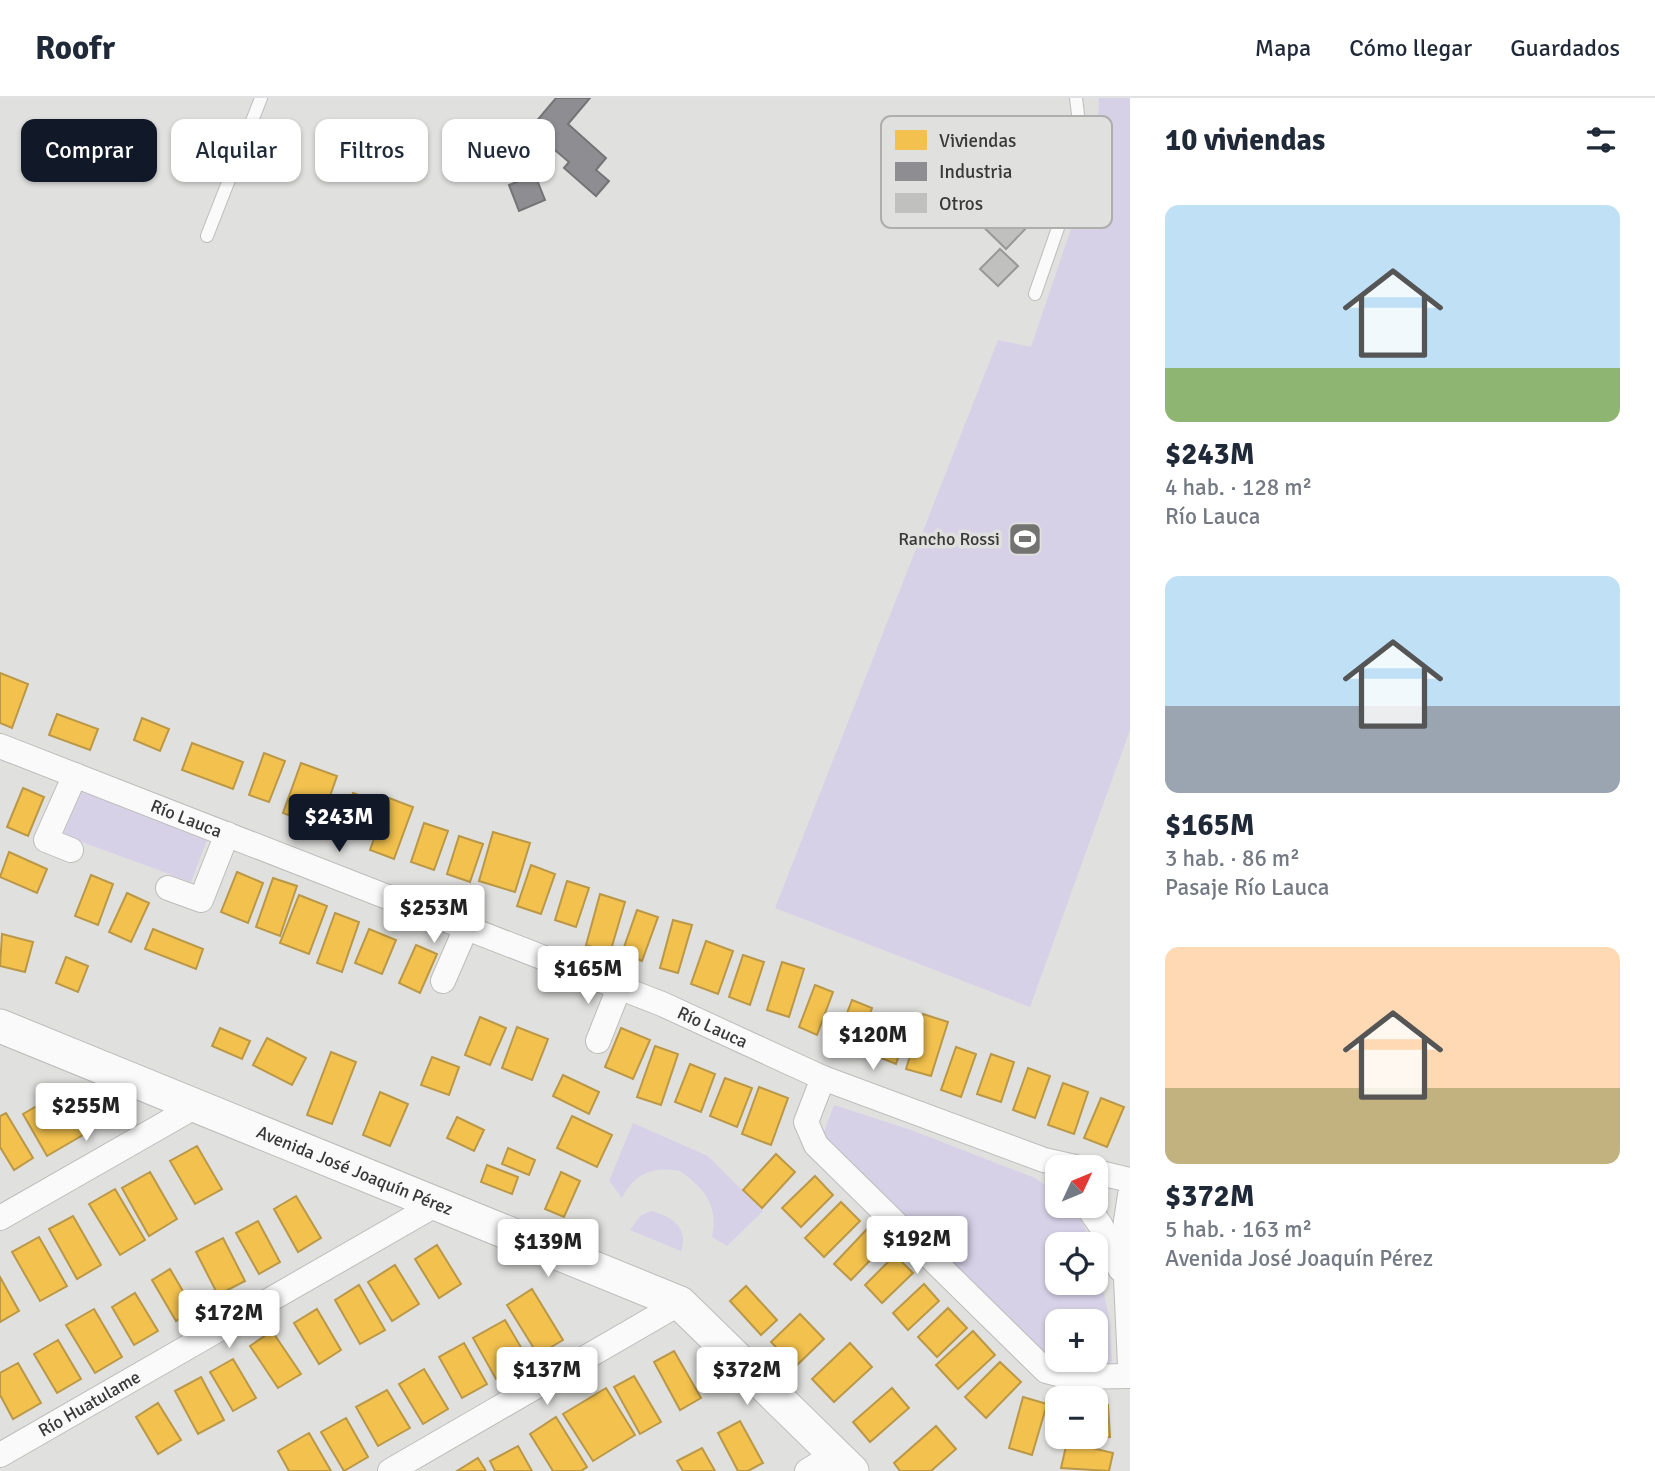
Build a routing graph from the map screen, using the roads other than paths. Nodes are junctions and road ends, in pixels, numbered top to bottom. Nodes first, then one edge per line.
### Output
1 (261, 98) edge
2 (1076, 98) edge
3 (1078, 116) edge
4 (1058, 228) edge
5 (206, 236) dead end
6 (1035, 293) dead end
7 (0, 746) edge
8 (75, 775) junction
9 (227, 834) junction
10 (71, 850) dead end
11 (168, 888) dead end
12 (466, 928) junction
13 (443, 981) dead end
14 (619, 988) junction
15 (0, 1026) edge
16 (598, 1041) dead end
17 (823, 1078) junction
18 (195, 1106) junction
19 (1045, 1164) edge
20 (1108, 1175) edge
21 (1130, 1180) edge
22 (1130, 1195) edge
23 (435, 1205) junction
24 (0, 1218) edge
25 (1094, 1218) edge
26 (1127, 1297) junction
27 (680, 1303) junction
28 (1130, 1366) edge
29 (1130, 1376) edge
30 (0, 1455) edge
31 (844, 1463) edge
32 (390, 1471) edge
33 (807, 1471) edge

1 - 5 lane
2 - 3 lane
4 - 6 lane
7 - 8 street, Río Lauca
8 - 9 street, Río Lauca
8 - 10 street
9 - 11 street
9 - 12 street, Río Lauca
12 - 13 street
12 - 14 street, Río Lauca
14 - 16 street
14 - 17 street, Río Lauca
15 - 18 main road, Avenida José Joaquín Pérez
17 - 19 street, Río Lauca
17 - 29 street
18 - 23 main road, Avenida José Joaquín Pérez
18 - 24 street
20 - 21 street
22 - 26 street
23 - 27 main road, Avenida José Joaquín Pérez
23 - 30 street, Río Huatulame
25 - 26 street
26 - 28 street
27 - 31 main road, Avenida José Joaquín Pérez
27 - 32 street
31 - 33 street

